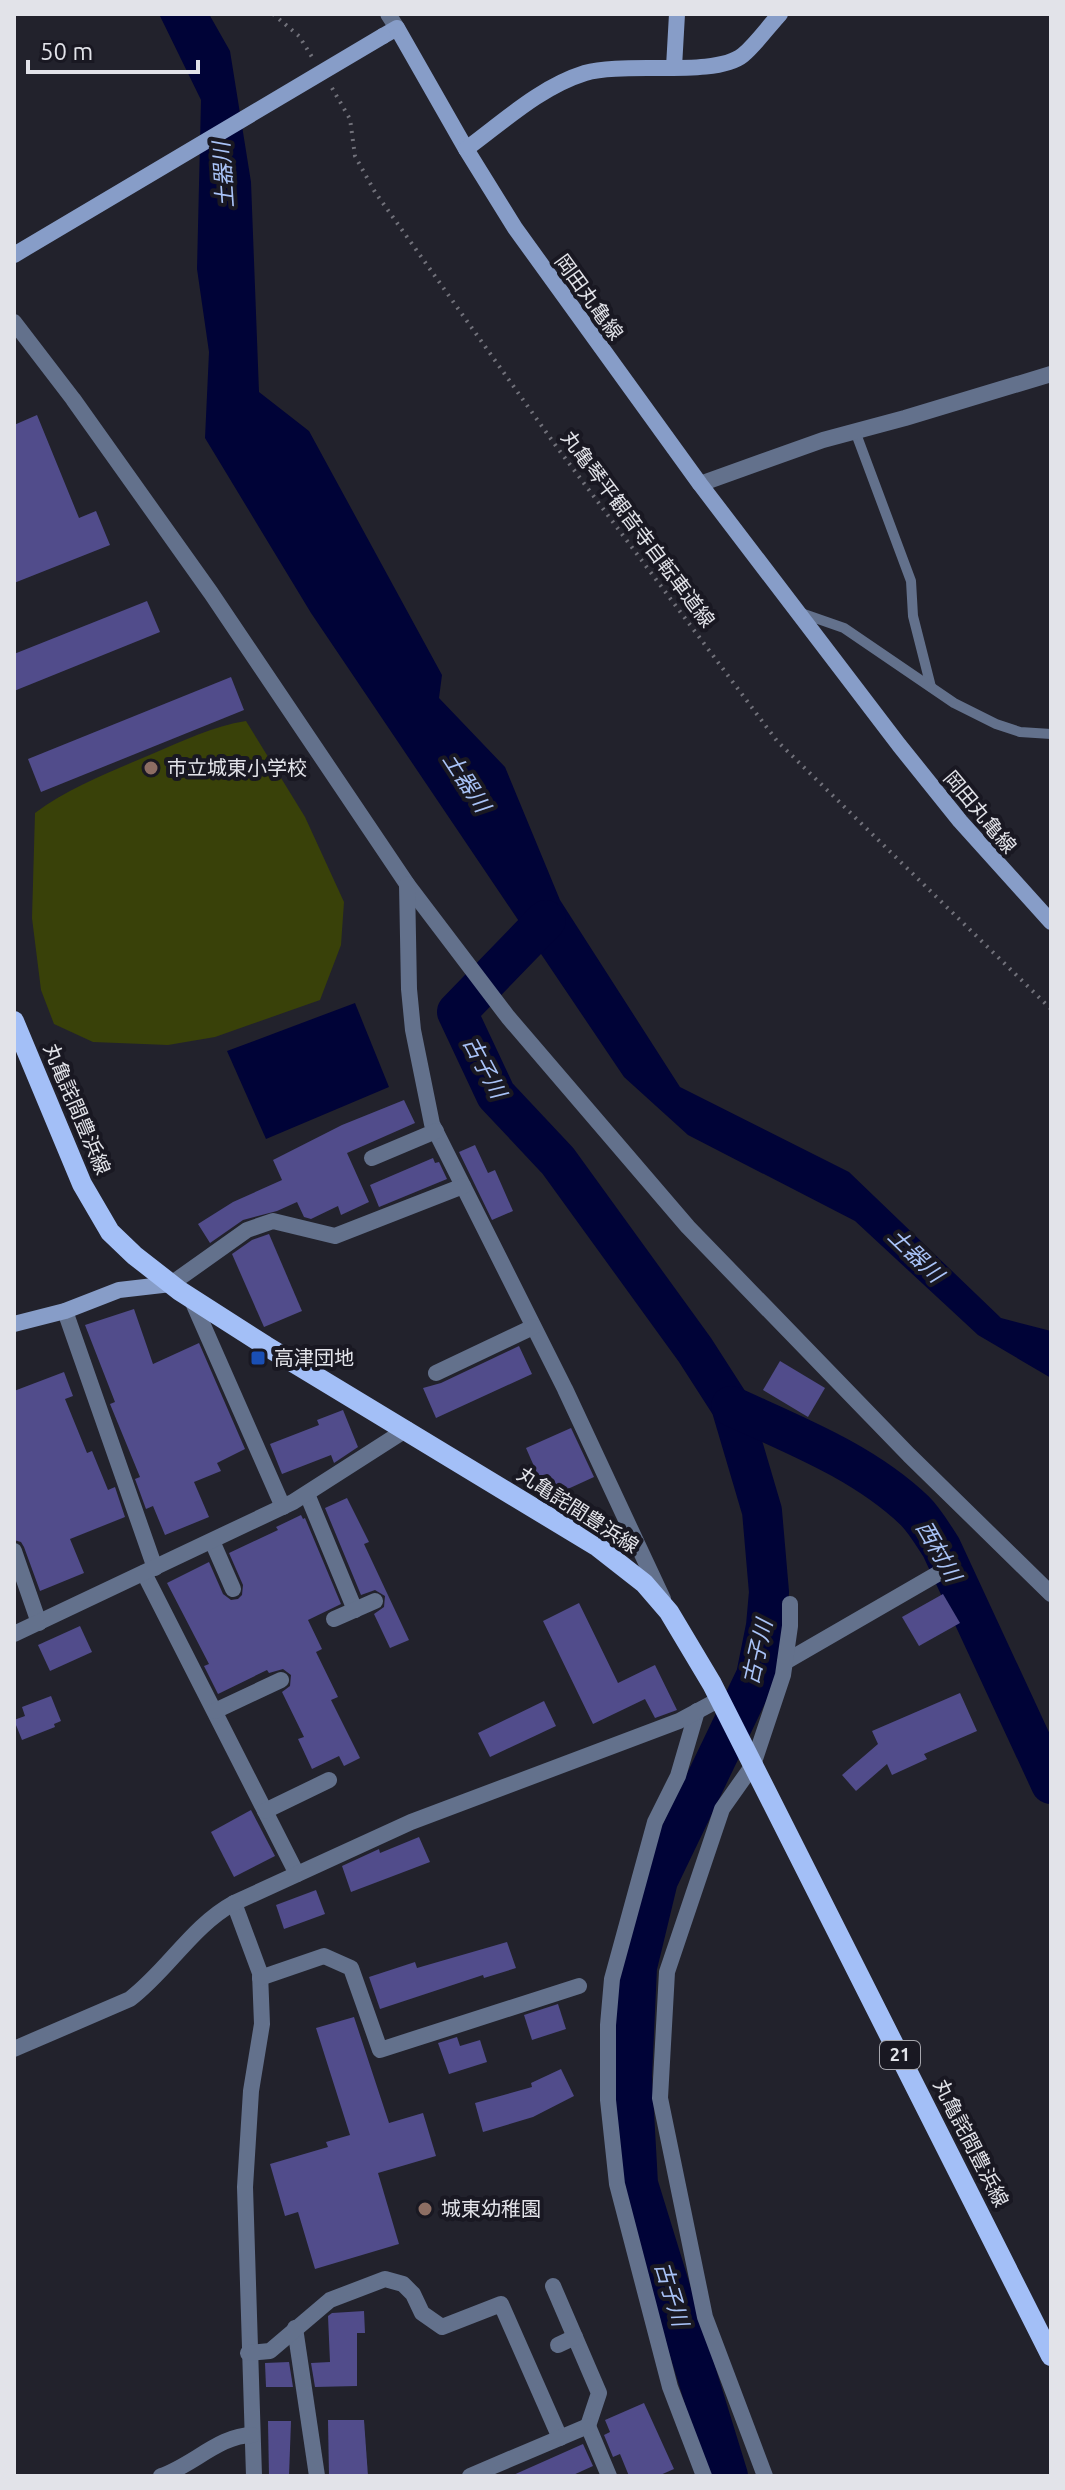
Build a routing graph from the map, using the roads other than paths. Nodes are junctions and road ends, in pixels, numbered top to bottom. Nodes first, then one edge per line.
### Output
1 (677, 14) edge
2 (780, 14) edge
3 (389, 26) edge
4 (674, 67) junction
5 (466, 149) junction
6 (14, 255) edge
7 (14, 322) edge
8 (1051, 374) edge
9 (855, 431) junction
10 (700, 484) junction
11 (798, 612) junction
12 (931, 687) junction
13 (1051, 734) edge
14 (407, 884) junction
15 (1051, 922) edge
16 (14, 1021) edge
17 (436, 1131) junction
18 (372, 1158) dead end
19 (463, 1186) junction
20 (171, 1284) junction
21 (191, 1298) junction
22 (65, 1311) junction
23 (14, 1324) edge
24 (533, 1327) junction
25 (436, 1373) dead end
26 (407, 1429) junction
27 (307, 1494) junction
28 (283, 1507) junction
29 (212, 1541) junction
30 (14, 1551) edge
31 (150, 1570) junction
32 (939, 1573) dead end
33 (233, 1589) dead end
34 (1051, 1594) edge
35 (375, 1601) dead end
36 (790, 1604) dead end
37 (355, 1610) junction
38 (669, 1612) junction
39 (334, 1619) dead end
40 (39, 1623) junction
41 (14, 1634) edge
42 (785, 1662) junction
43 (281, 1680) dead end
44 (720, 1699) junction
45 (215, 1711) junction
46 (697, 1711) junction
47 (751, 1760) junction
48 (329, 1780) dead end
49 (265, 1811) junction
50 (297, 1874) junction
51 (234, 1903) junction
52 (260, 1978) junction
53 (579, 1986) dead end
54 (14, 2049) edge
55 (553, 2286) dead end
56 (295, 2328) junction
57 (575, 2337) junction
58 (558, 2345) dead end
59 (248, 2353) junction
60 (1051, 2356) edge
61 (588, 2426) junction
62 (252, 2435) junction
63 (560, 2438) junction
64 (161, 2476) edge
65 (254, 2476) edge
66 (317, 2476) edge
67 (470, 2476) edge
68 (609, 2476) edge
69 (704, 2476) edge
70 (765, 2476) edge

1 - 4 main road
2 - 4 main road
3 - 5 main road, 岡田丸亀線
3 - 6 main road, 岡田丸亀線, bridge
4 - 5 main road
5 - 10 main road, 岡田丸亀線
7 - 14 street
8 - 9 street
9 - 10 street
9 - 12 lane
10 - 11 main road, 岡田丸亀線
11 - 12 lane
11 - 15 main road, 岡田丸亀線
12 - 13 lane
14 - 17 street
14 - 34 street
16 - 20 main road, 丸亀詫間豊浜線 / 21
17 - 18 street
17 - 19 street
19 - 20 street
19 - 24 street
20 - 21 main road, 丸亀詫間豊浜線 / 21
20 - 22 main road
21 - 26 main road, 丸亀詫間豊浜線 / 21
21 - 28 street
22 - 23 main road
22 - 31 street
24 - 25 street
24 - 38 street
26 - 27 street
26 - 38 main road, 丸亀詫間豊浜線 / 21
27 - 28 street
27 - 37 street
28 - 29 street
29 - 31 street
29 - 33 street
30 - 40 street
31 - 40 street
31 - 45 street
32 - 42 street
35 - 37 street
36 - 42 street
37 - 39 street
38 - 44 main road, 丸亀詫間豊浜線 / 21
40 - 41 street
42 - 47 street
43 - 45 street
44 - 46 street
44 - 47 main road, 丸亀詫間豊浜線 / 21
45 - 49 street
46 - 50 street
46 - 69 street
47 - 60 main road, 丸亀詫間豊浜線 / 21
47 - 70 street
48 - 49 street
49 - 50 street
50 - 51 street
51 - 52 street
51 - 54 street
52 - 53 street
52 - 59 street
55 - 57 street
56 - 59 street
56 - 63 street
56 - 66 street
57 - 58 street
57 - 61 street
59 - 62 street
61 - 63 street
61 - 68 street
62 - 64 street
62 - 65 street
63 - 67 street

